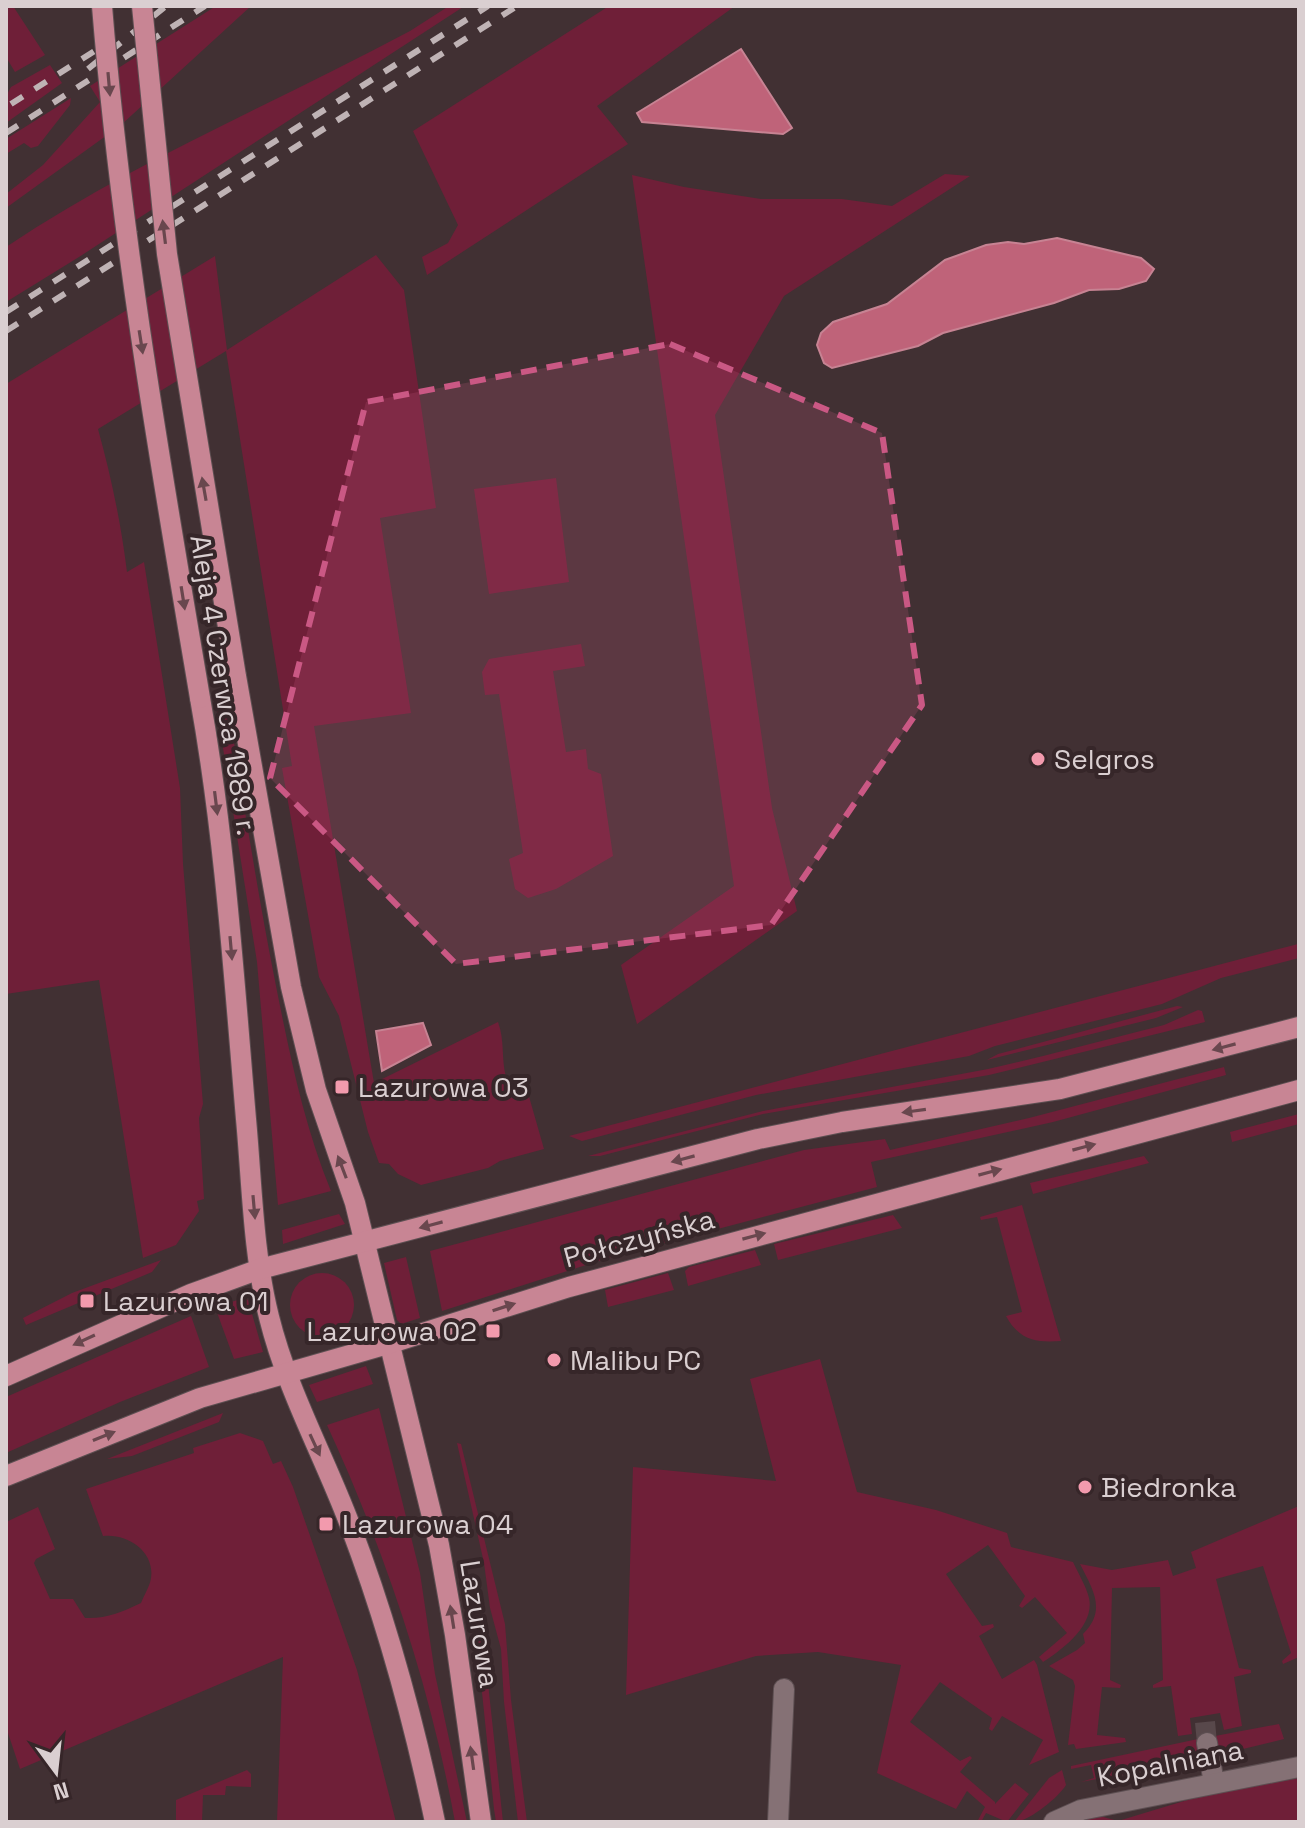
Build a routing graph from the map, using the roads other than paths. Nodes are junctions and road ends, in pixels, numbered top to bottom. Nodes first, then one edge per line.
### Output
1 (102, 6) edge
2 (142, 6) edge
3 (1299, 1027) edge
4 (1299, 1090) edge
5 (365, 1242) junction
6 (260, 1269) junction
7 (388, 1344) junction
8 (286, 1372) junction
9 (6, 1376) edge
10 (6, 1476) edge
11 (784, 1689) dead end
12 (1207, 1743) tunnel mouth
13 (1299, 1767) edge
14 (1214, 1783) junction
15 (435, 1822) edge
16 (481, 1822) edge
17 (778, 1822) edge
18 (1054, 1822) edge

1 -> 6 main road, Aleja 4 Czerwca 1989 r., bridge
5 -> 2 main road, Aleja 4 Czerwca 1989 r., bridge
3 -> 5 main road
7 -> 4 main road, Połczyńska
5 - 6 main road
5 - 7 main road, Aleja 4 Czerwca 1989 r.
6 - 8 main road, Aleja 4 Czerwca 1989 r.
6 -> 9 main road
7 - 8 main road, Połczyńska
16 -> 7 main road, Lazurowa
10 -> 8 main road, Połczyńska
8 -> 15 main road
11 - 17 street
12 - 14 street
13 - 14 street, Kopalniana
14 - 18 street, Kopalniana

